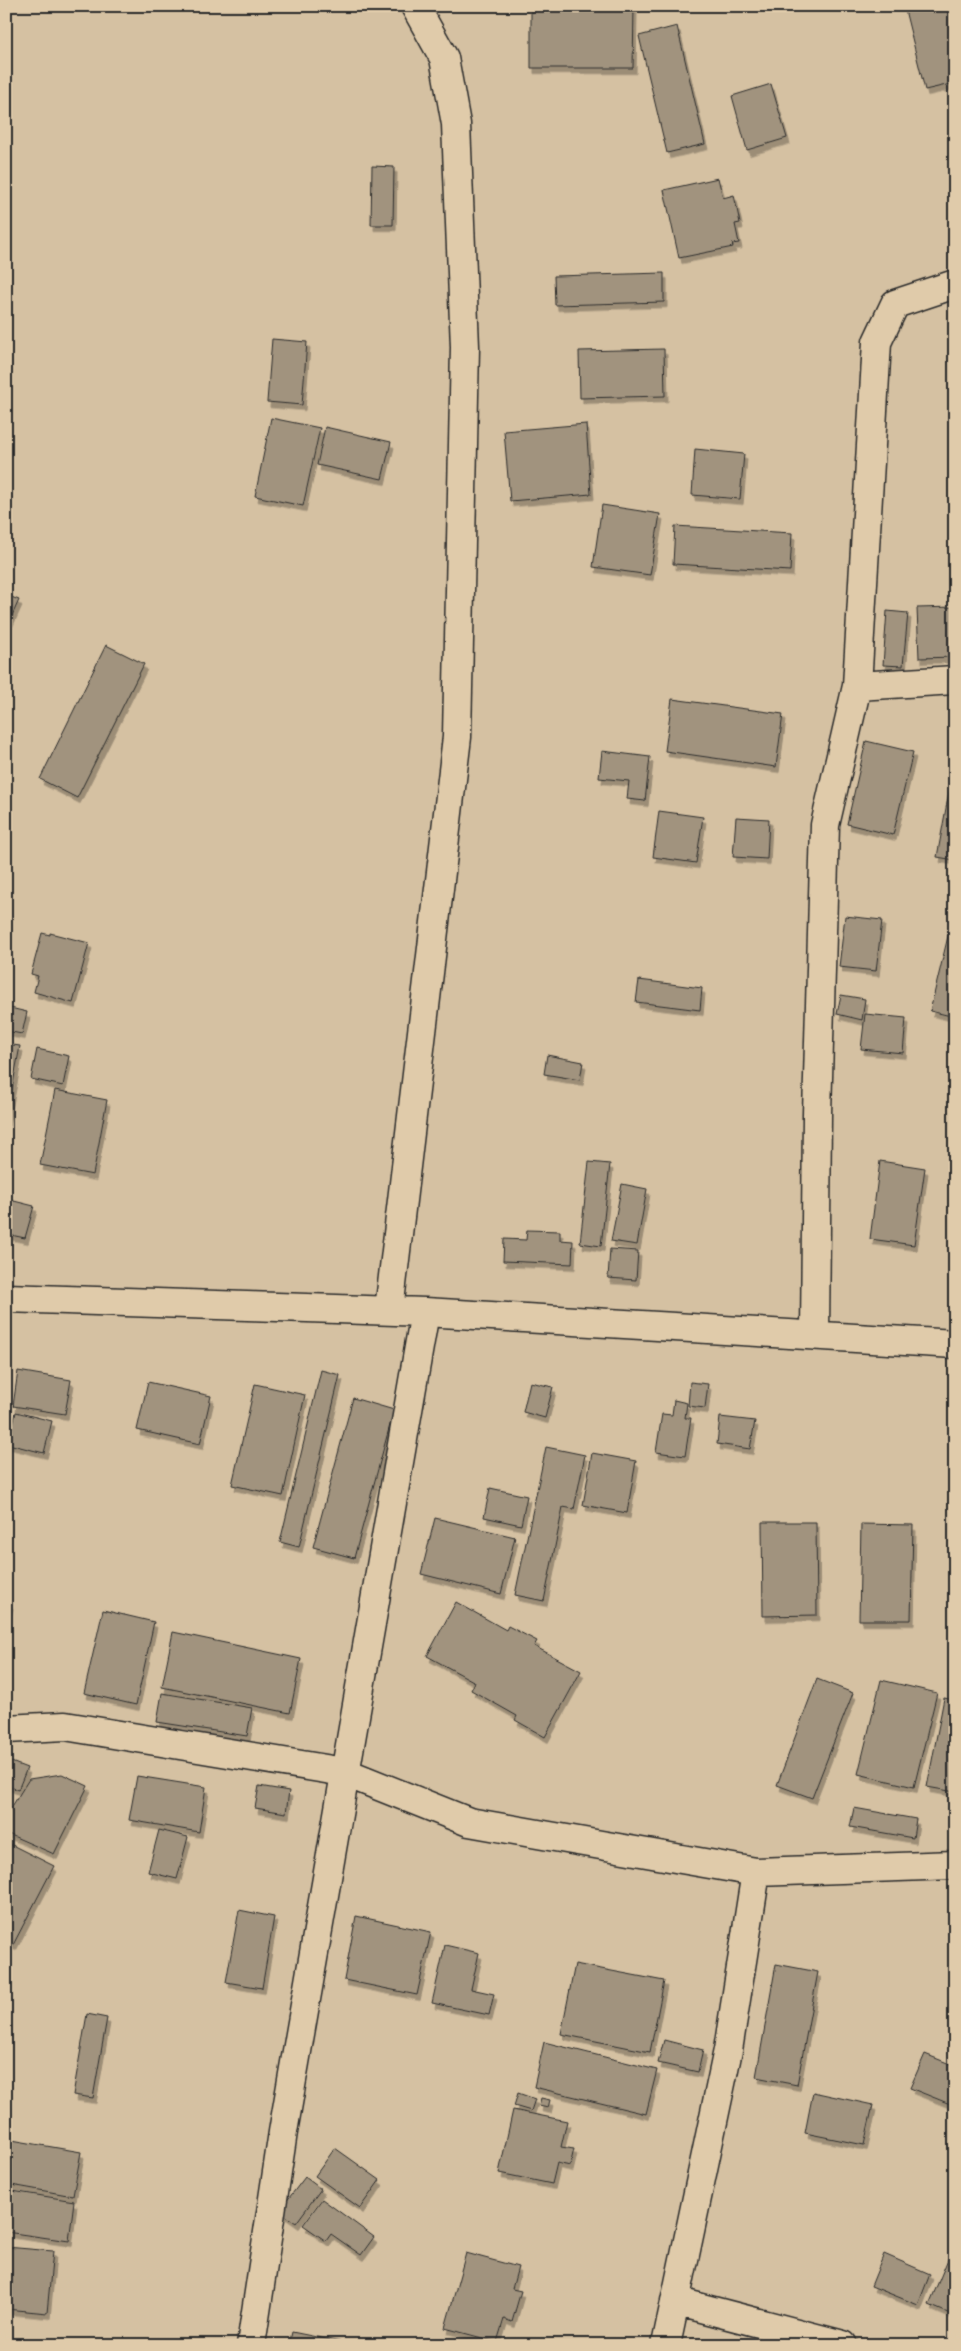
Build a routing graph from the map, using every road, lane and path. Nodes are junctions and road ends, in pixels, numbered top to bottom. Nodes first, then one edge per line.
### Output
1 (415, 6) edge
2 (955, 284) edge
3 (955, 680) edge
4 (857, 686) junction
5 (6, 1298) edge
6 (388, 1310) junction
7 (425, 1312) junction
8 (815, 1335) junction
9 (955, 1344) edge
10 (6, 1729) edge
11 (344, 1772) junction
12 (955, 1865) edge
13 (756, 1872) junction
14 (675, 2301) junction
15 (251, 2345) edge
16 (666, 2345) edge
17 (843, 2345) edge

1 - 6 street
2 - 4 street
3 - 4 street
4 - 8 street
5 - 6 street
6 - 7 street
7 - 8 street
7 - 11 street
8 - 9 street
10 - 11 street
11 - 13 street
11 - 15 street
12 - 13 street
13 - 14 street
14 - 16 street
14 - 17 street

